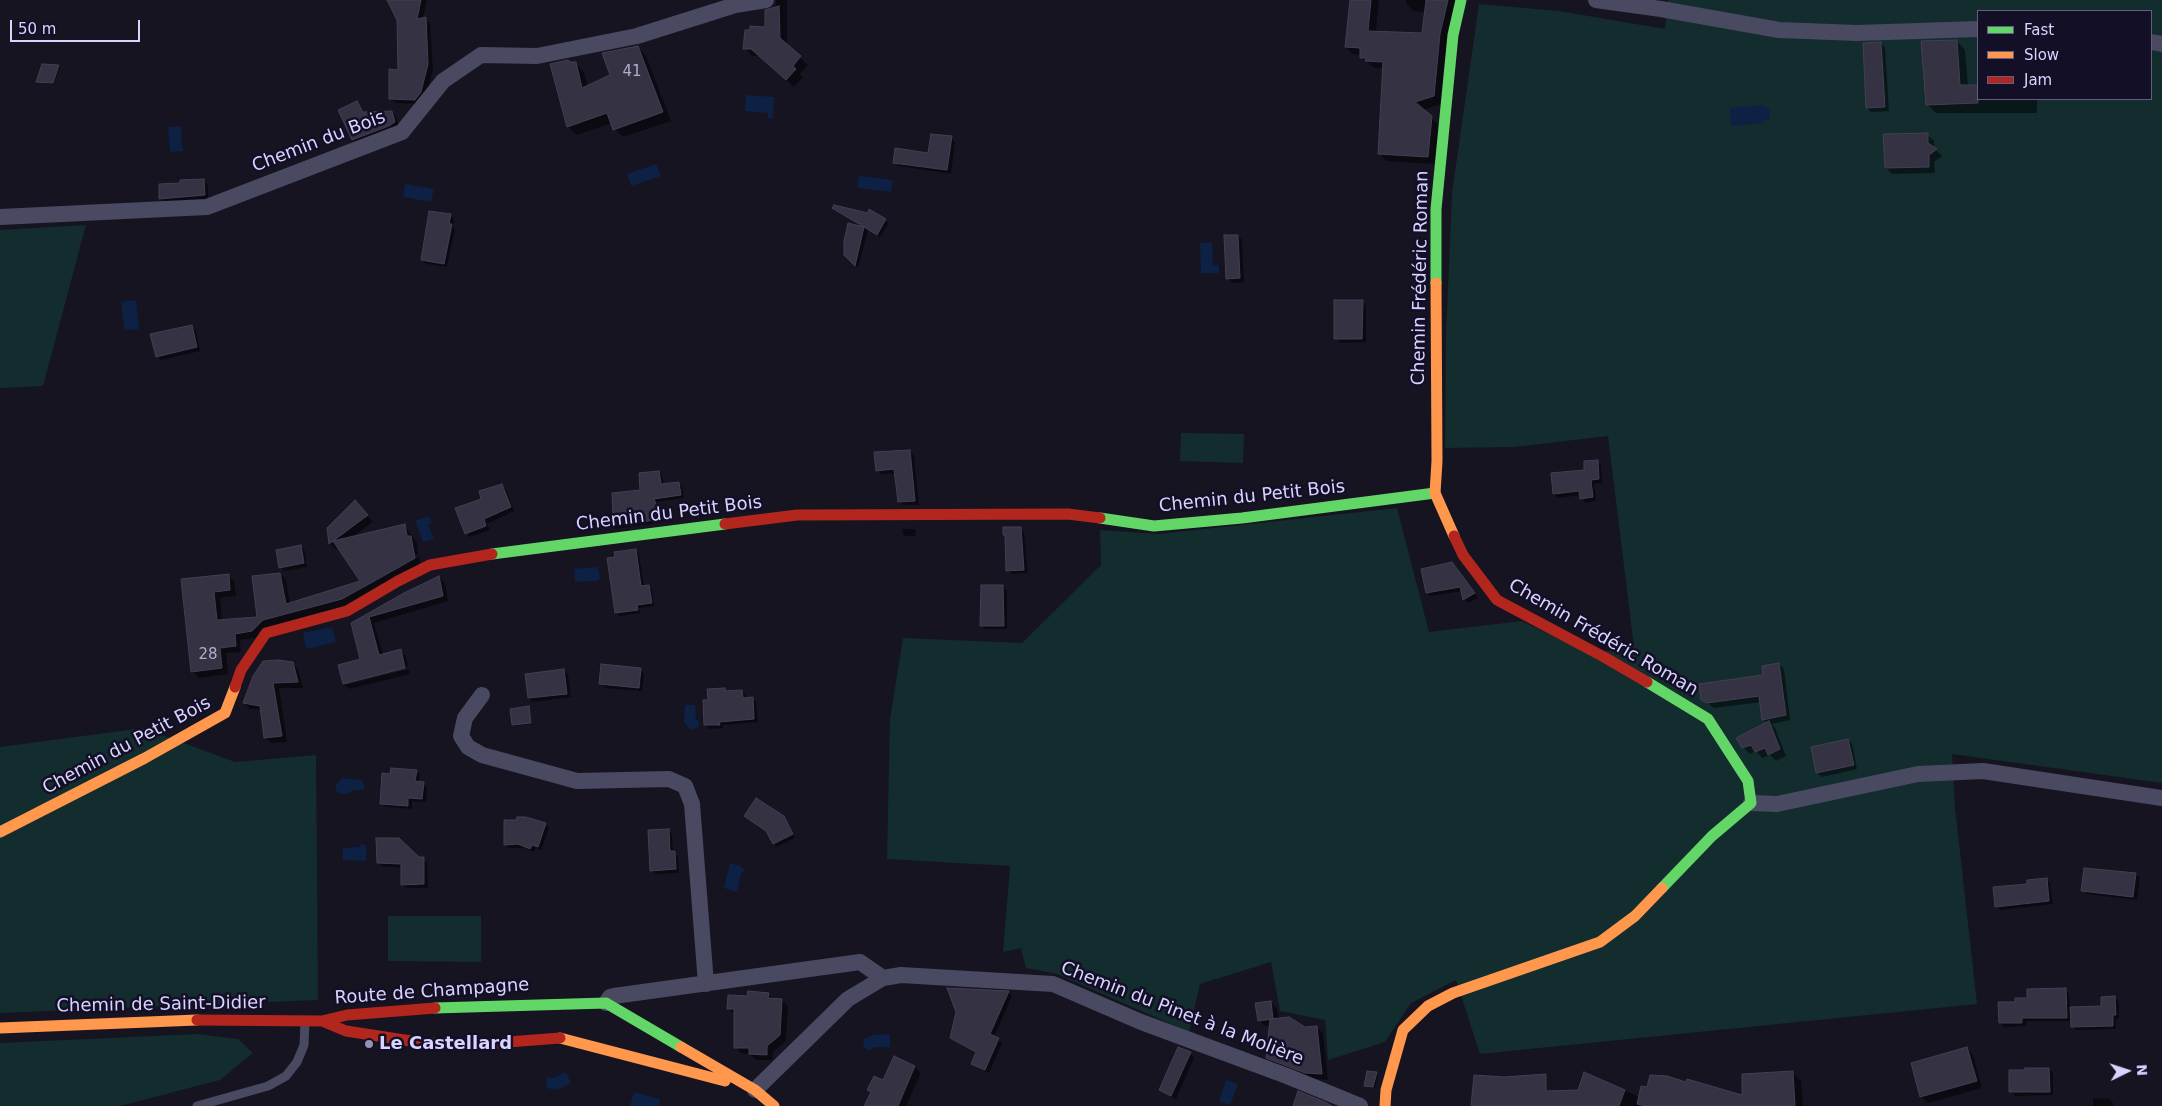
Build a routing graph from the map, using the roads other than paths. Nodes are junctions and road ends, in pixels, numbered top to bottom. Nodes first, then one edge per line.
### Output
1 (766, 0) edge
2 (1462, 0) edge
3 (1596, 0) edge
4 (1977, 29) edge
5 (0, 217) edge
6 (1435, 493) junction
7 (482, 695) dead end
8 (2162, 798) edge
9 (1751, 803) junction
10 (0, 832) edge
11 (883, 978) junction
12 (706, 984) junction
13 (606, 1003) junction
14 (305, 1021) junction
15 (322, 1021) junction
16 (0, 1028) edge
17 (755, 1090) junction
18 (197, 1106) edge
19 (774, 1106) edge
20 (1360, 1106) edge
21 (1385, 1106) edge

1 - 5 street, Chemin du Bois
2 - 6 street, Chemin Frédéric Roman
3 - 4 street
6 - 9 street, Chemin Frédéric Roman
6 - 10 street, Chemin du Petit Bois
7 - 12 street
8 - 9 street
9 - 21 street
11 - 12 street
11 - 17 street
11 - 20 street, Chemin du Pinet à la Molière
12 - 13 street
13 - 15 street, Route de Champagne
13 - 17 street, Route de Champagne
14 - 15 street, Chemin de Saint-Didier
14 - 16 street, Chemin de Saint-Didier
14 - 18 lane
15 - 17 street, Route de Champagne
17 - 19 street, Route de Champagne

